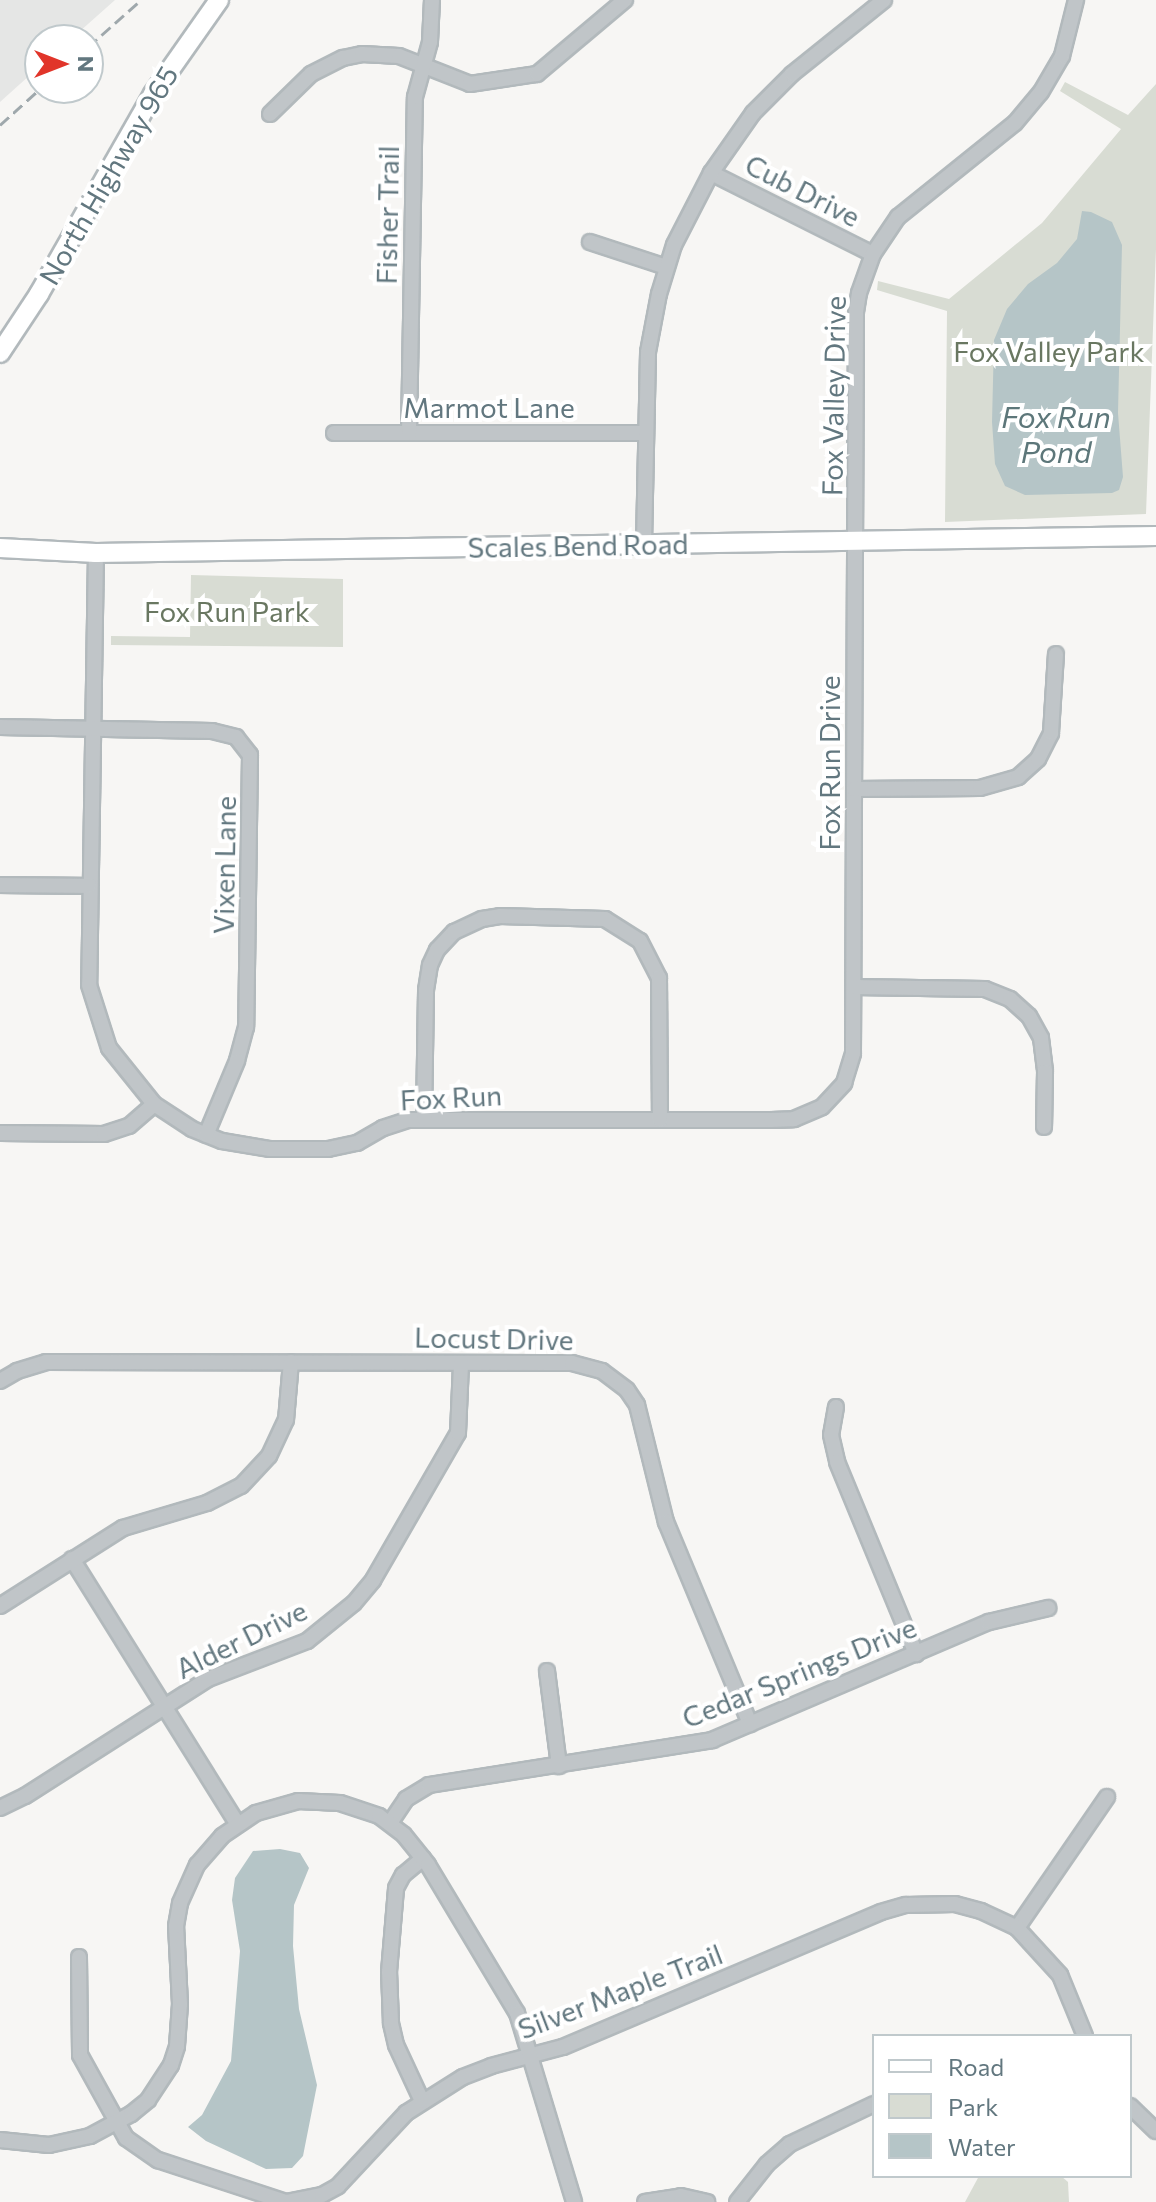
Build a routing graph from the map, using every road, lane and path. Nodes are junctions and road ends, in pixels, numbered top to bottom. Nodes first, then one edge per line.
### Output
1 (219, 0) edge
2 (432, 0) edge
3 (600, 0) edge
4 (625, 0) edge
5 (884, 0) edge
6 (1076, 0) edge
7 (611, 13) junction
8 (423, 65) junction
9 (270, 114) dead end
10 (711, 173) junction
11 (590, 242) dead end
12 (873, 254) junction
13 (666, 267) junction
14 (0, 353) edge
15 (334, 433) dead end
16 (409, 433) junction
17 (645, 433) junction
18 (1156, 536) edge
19 (856, 540) junction
20 (644, 544) junction
21 (0, 548) edge
22 (96, 553) junction
23 (1056, 654) dead end
24 (0, 727) edge
25 (93, 729) junction
26 (854, 789) junction
27 (0, 885) edge
28 (89, 886) junction
29 (854, 987) junction
30 (154, 1104) junction
31 (424, 1119) junction
32 (660, 1120) junction
33 (1044, 1127) dead end
34 (0, 1133) edge
35 (206, 1135) junction
36 (291, 1362) junction
37 (461, 1363) junction
38 (0, 1381) edge
39 (836, 1407) dead end
40 (72, 1559) junction
41 (0, 1606) edge
42 (1048, 1608) dead end
43 (916, 1654) junction
44 (547, 1671) dead end
45 (166, 1706) junction
46 (750, 1724) junction
47 (559, 1766) junction
48 (1107, 1797) dead end
49 (0, 1808) edge
50 (237, 1823) junction
51 (390, 1823) junction
52 (423, 1858) junction
53 (1017, 1928) junction
54 (79, 1957) dead end
55 (1084, 2034) edge
56 (532, 2056) junction
57 (422, 2101) junction
58 (872, 2105) edge
59 (1132, 2108) edge
60 (117, 2123) junction
61 (1156, 2131) edge
62 (0, 2140) edge
63 (574, 2202) edge
64 (645, 2202) edge
65 (707, 2202) edge
66 (737, 2202) edge

1 - 14 street, North Highway 965
2 - 8 street, Fisher Trail
3 - 7 street
4 - 7 street
5 - 10 street
6 - 12 street, Fox Valley Drive
7 - 8 street
8 - 9 street
8 - 16 street, Fisher Trail
10 - 12 street, Cub Drive
10 - 13 street
11 - 13 street
12 - 19 street, Fox Valley Drive
13 - 17 street
15 - 16 street, Marmot Lane
16 - 17 street, Marmot Lane
17 - 20 street
18 - 19 street, Scales Bend Road
19 - 20 street, Scales Bend Road
19 - 26 street, Fox Run Drive
20 - 22 street, Scales Bend Road
21 - 22 street, Scales Bend Road
22 - 25 street, Fox Run
23 - 26 street
24 - 25 street, Vixen Lane
25 - 28 street, Fox Run
25 - 35 street, Vixen Lane
26 - 29 street, Fox Run Drive
27 - 28 street
28 - 30 street, Fox Run
29 - 32 street, Fox Run
29 - 33 street
30 - 34 street
30 - 35 street, Fox Run
31 - 32 street, Fox Run
31 - 32 street
31 - 35 street, Fox Run
36 - 37 street, Locust Drive
36 - 38 street, Locust Drive
36 - 40 street
37 - 45 street, Alder Drive
37 - 46 street, Locust Drive
39 - 43 street
40 - 41 street
40 - 45 street
42 - 43 street, Cedar Springs Drive
43 - 46 street, Cedar Springs Drive
44 - 47 street
45 - 49 street, Alder Drive
45 - 50 street
46 - 47 street, Cedar Springs Drive
47 - 51 street, Cedar Springs Drive
48 - 53 street
50 - 51 street
50 - 60 street
51 - 52 street
52 - 56 street
52 - 57 street
53 - 55 street, Silver Maple Trail
53 - 56 street, Silver Maple Trail
54 - 60 street, Silver Maple Trail
56 - 57 street, Silver Maple Trail
56 - 63 street
57 - 60 street, Silver Maple Trail
58 - 66 street
59 - 61 street
60 - 62 street
64 - 65 street

